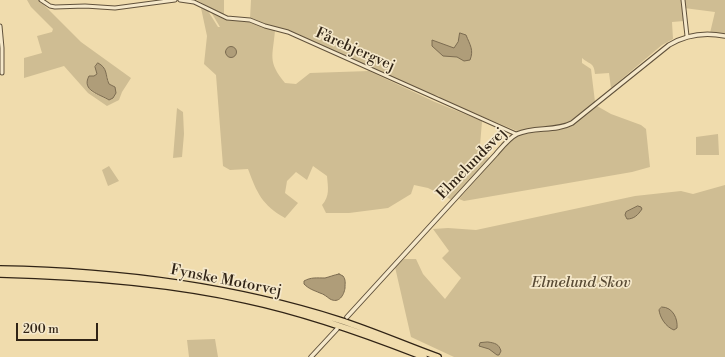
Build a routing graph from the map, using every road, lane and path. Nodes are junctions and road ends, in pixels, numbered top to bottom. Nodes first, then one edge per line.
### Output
1 (41, 0) edge
2 (175, 0) edge
3 (180, 0) edge
4 (683, 0) edge
5 (0, 26) edge
6 (688, 36) junction
7 (725, 36) edge
8 (1, 49) edge
9 (2, 74) dead end
10 (516, 134) junction
11 (0, 269) edge
12 (0, 274) edge
13 (347, 317) dead end
14 (337, 329) dead end
15 (311, 357) edge
16 (424, 357) edge
17 (438, 357) edge

1 - 2 street
3 - 10 street, Fårebjergvej
4 - 6 street
5 - 8 street
6 - 7 street, Elmelundsvej
6 - 10 street, Elmelundsvej
8 - 9 street
10 - 13 street, Elmelundsvej
11 - 17 highway, Fynske Motorvej
12 - 16 highway, Fynske Motorvej
14 - 15 street

